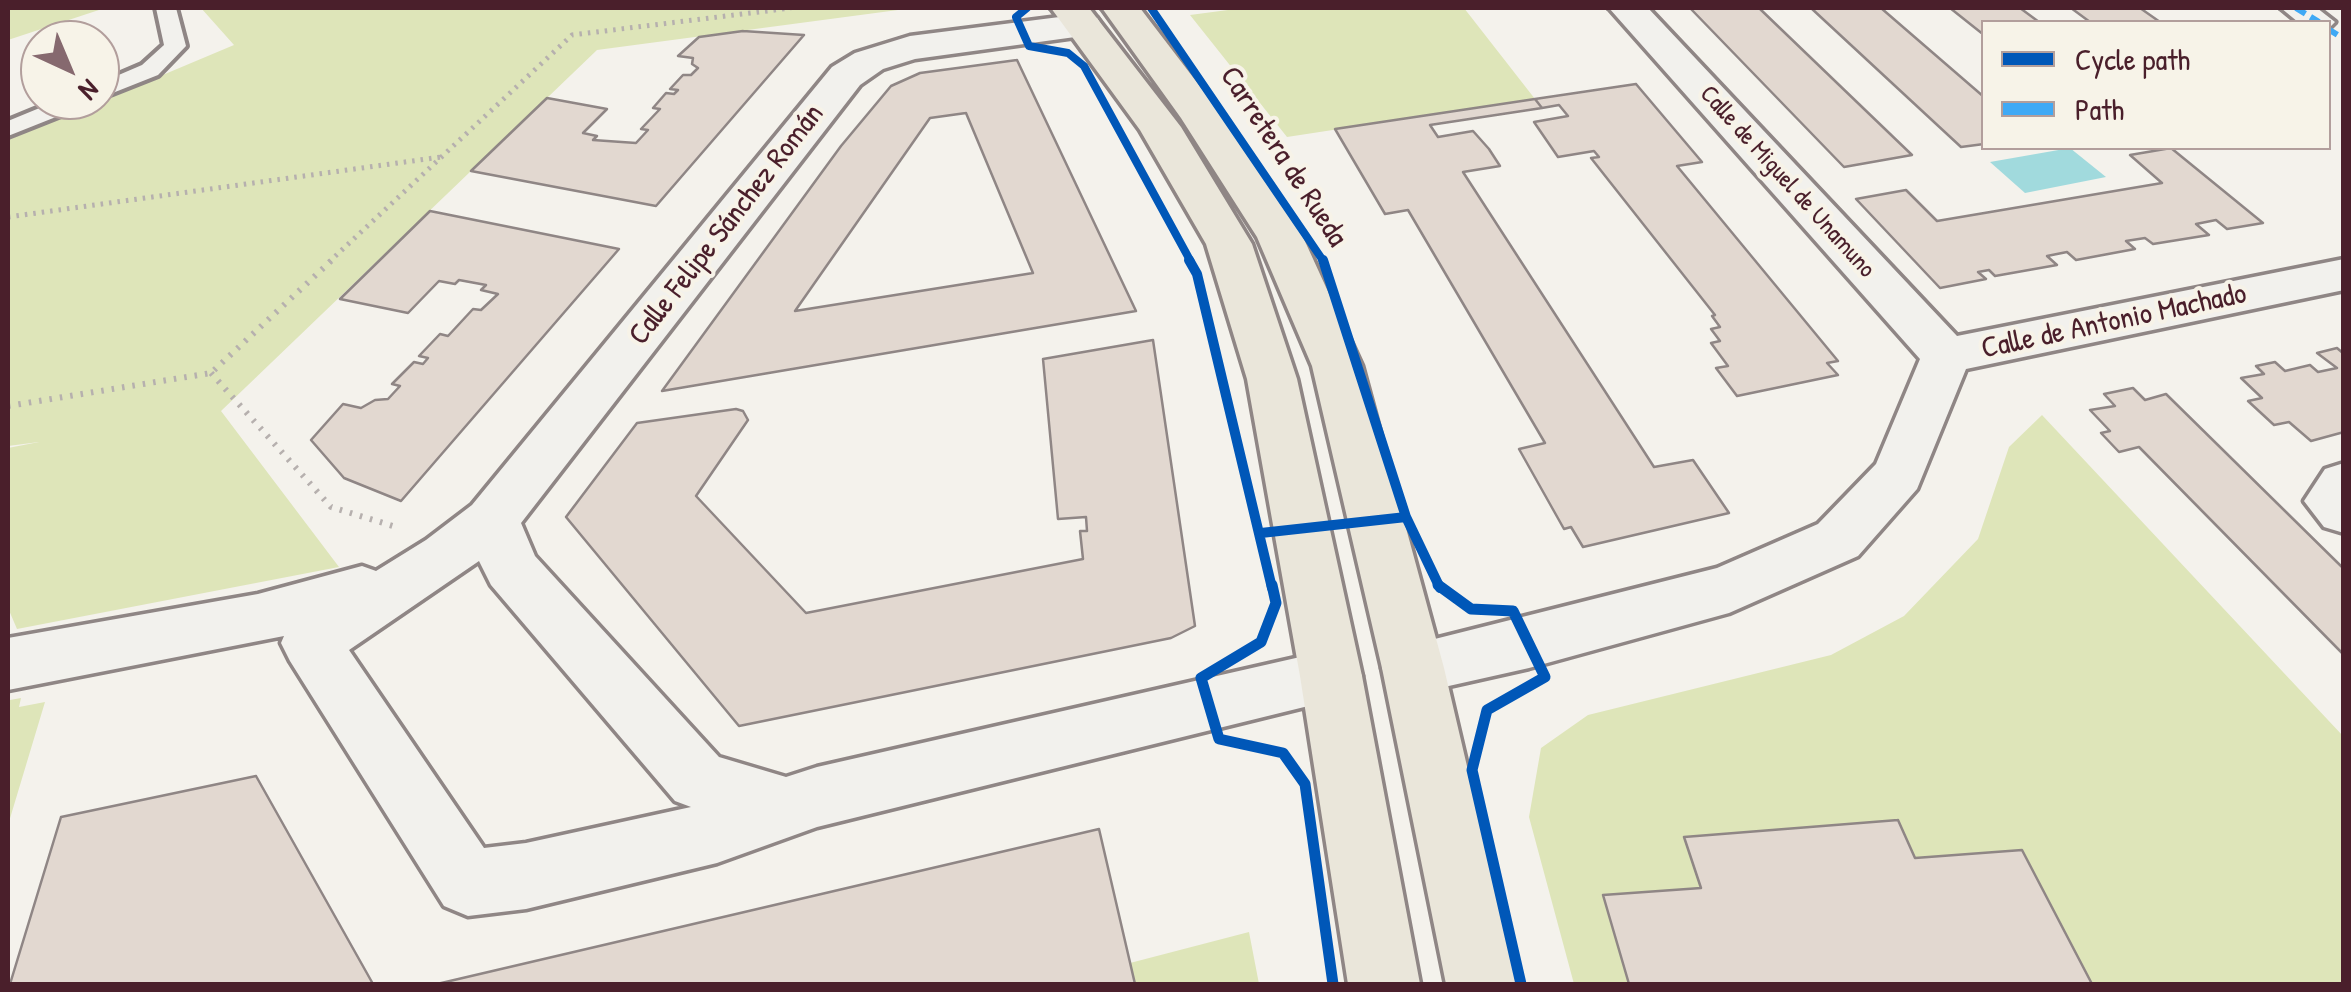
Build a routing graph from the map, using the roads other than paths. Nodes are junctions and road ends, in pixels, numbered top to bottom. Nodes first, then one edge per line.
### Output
1 (166, 8) edge
2 (1628, 8) edge
3 (1091, 14) edge
4 (120, 83) edge
5 (2344, 274) edge
6 (1946, 356) junction
7 (2344, 484) edge
8 (2344, 512) edge
9 (492, 520) junction
10 (284, 631) junction
11 (8, 664) edge
12 (1413, 668) junction
13 (1331, 676) junction
14 (782, 806) junction
15 (1384, 984) edge
16 (1482, 984) edge

1 - 4 lane
2 - 6 street, Calle de Miguel de Unamuno
3 - 9 street, Calle Felipe Sánchez Román
3 - 12 main road, Carretera de Rueda
3 - 13 main road
5 - 6 street, Calle de Antonio Machado
6 - 12 street, Calle de Antonio Machado
7 - 8 street
9 - 10 street, Calle Felipe Sánchez Román
9 - 14 street
10 - 11 street
10 - 14 street
12 - 16 main road, Carretera de Rueda
13 - 14 street
13 - 15 main road

